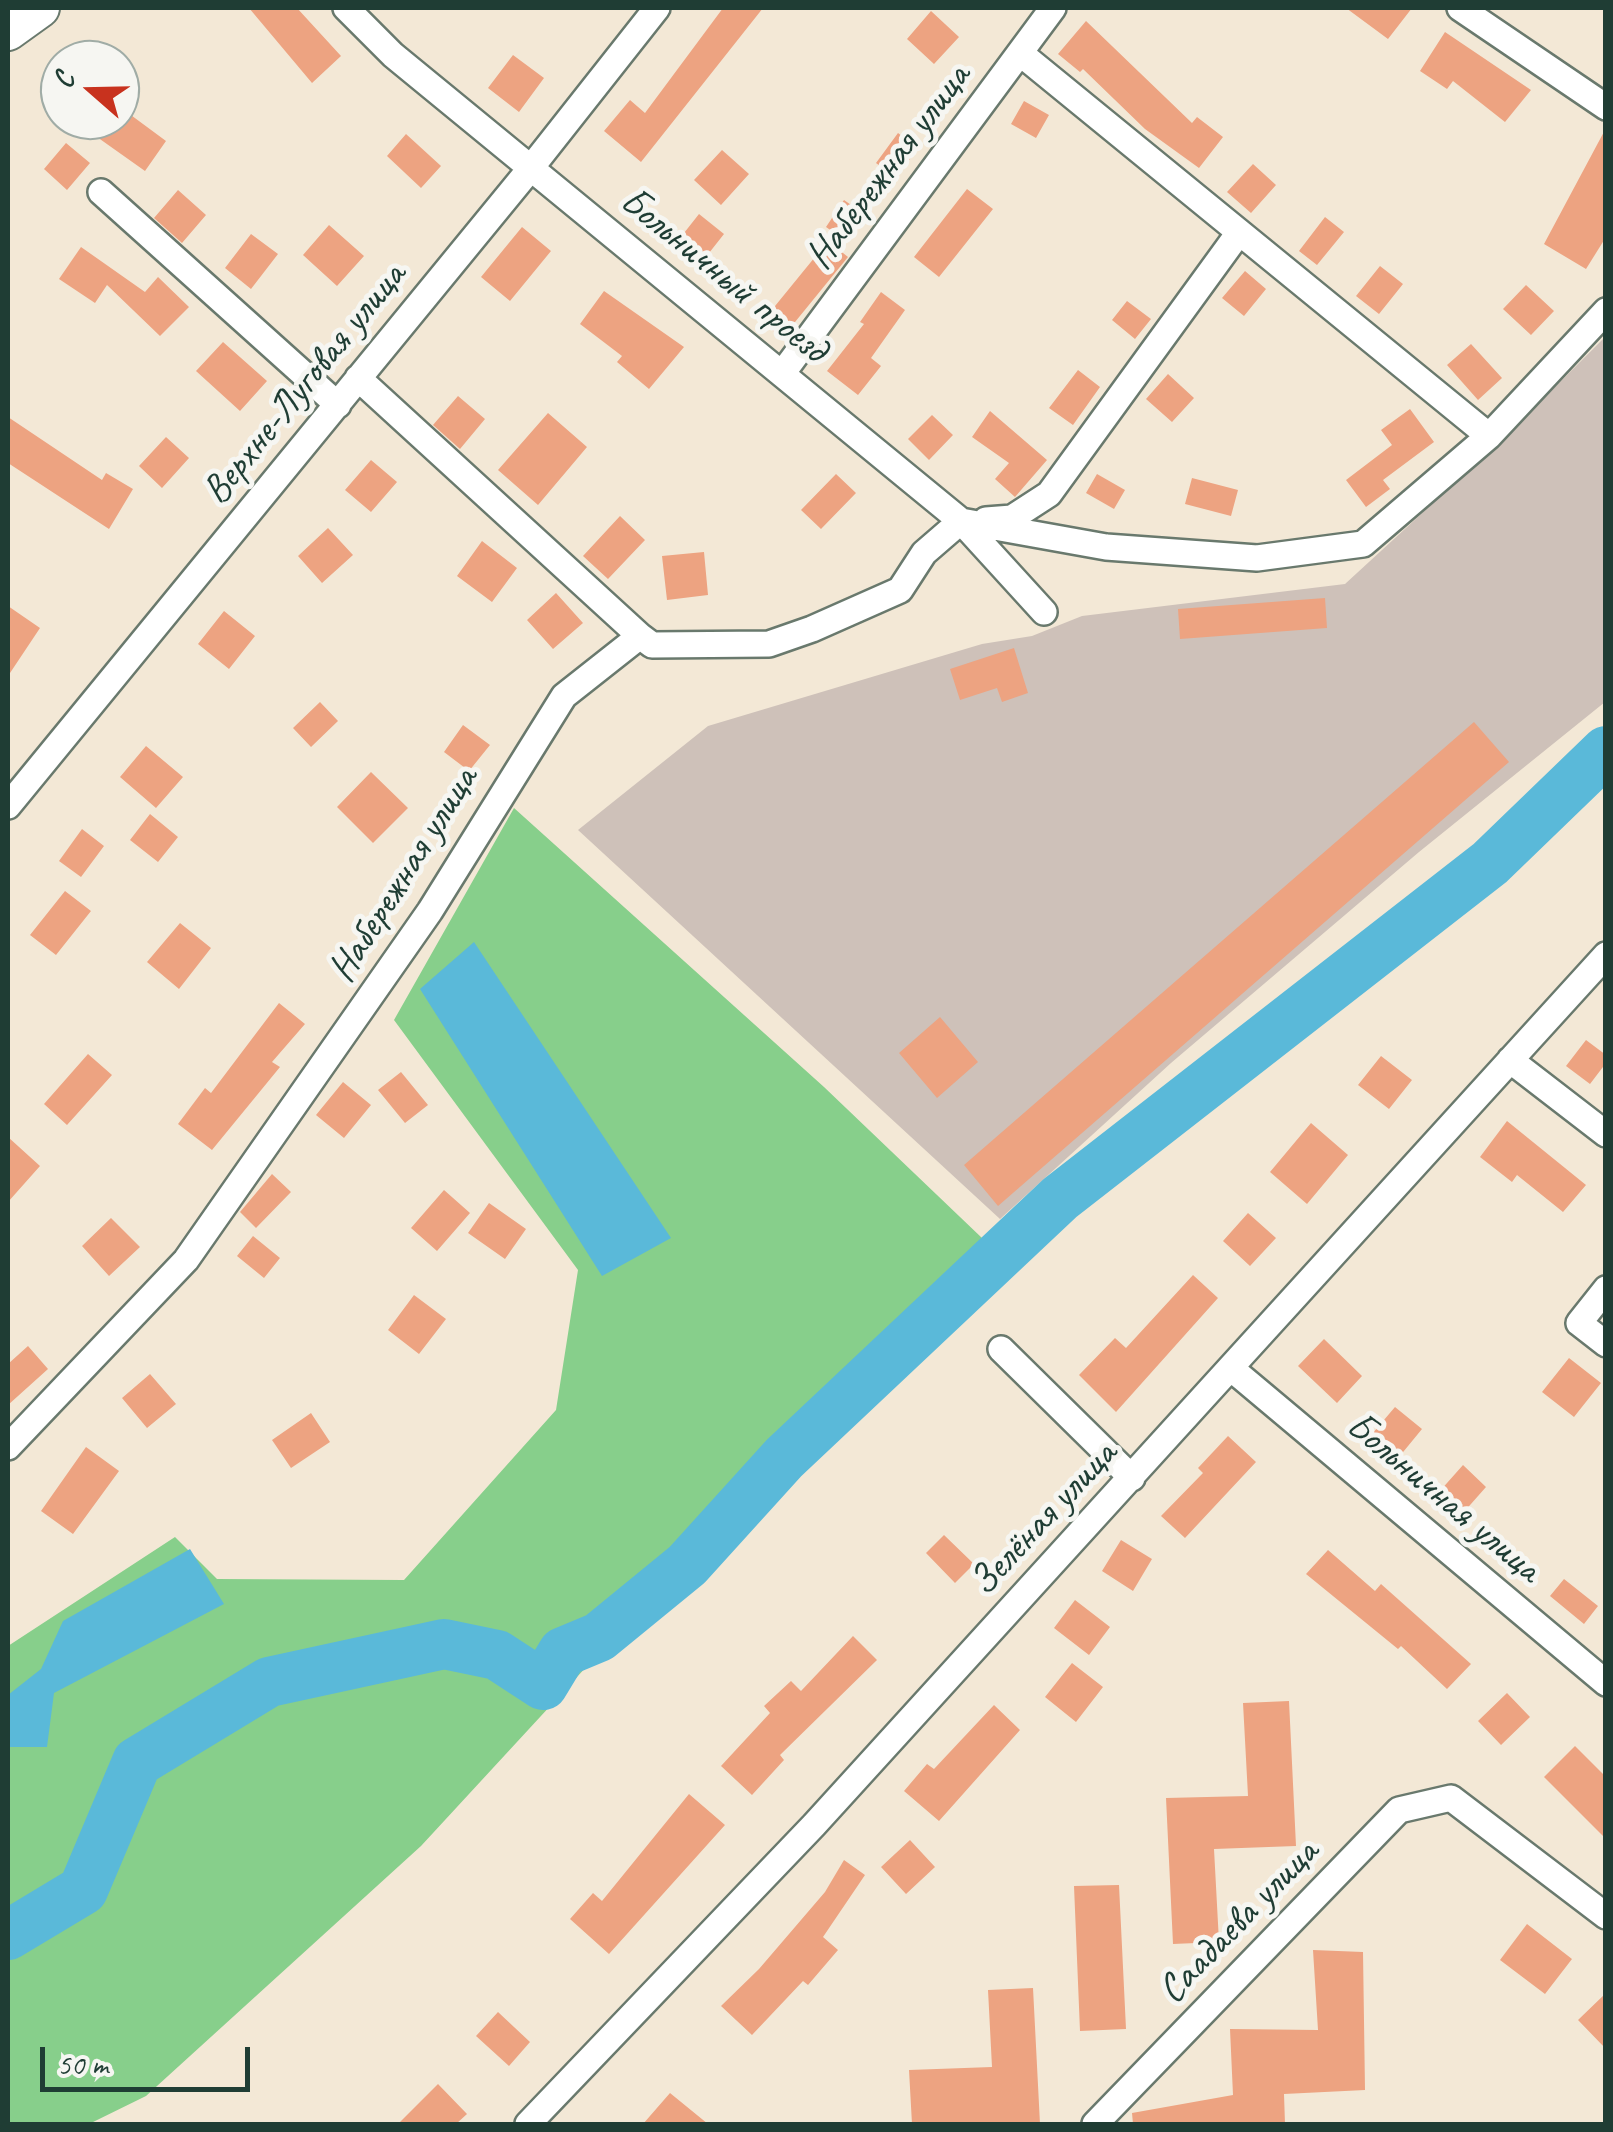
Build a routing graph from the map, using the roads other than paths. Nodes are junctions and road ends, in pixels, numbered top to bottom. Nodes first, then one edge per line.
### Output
1 (40, 8) edge
2 (346, 8) edge
3 (657, 8) edge
4 (1053, 8) edge
5 (1460, 8) edge
6 (8, 31) edge
7 (1020, 53) junction
8 (1606, 107) edge
9 (530, 168) junction
10 (101, 192) dead end
11 (1238, 234) junction
12 (1606, 311) edge
13 (784, 371) junction
14 (358, 378) junction
15 (338, 404) junction
16 (1488, 436) junction
17 (961, 521) junction
18 (1044, 612) dead end
19 (640, 636) junction
20 (8, 806) edge
21 (1606, 955) edge
22 (1510, 1060) junction
23 (1606, 1134) edge
24 (1606, 1290) edge
25 (1606, 1344) edge
26 (1001, 1348) dead end
27 (1233, 1370) junction
28 (8, 1446) edge
29 (1132, 1478) junction
30 (1606, 1683) edge
31 (1606, 1916) edge
32 (528, 2124) edge
33 (1095, 2124) edge

1 - 6 main road
2 - 9 street, Больничный проезд
3 - 9 street, Верхне-Луговая улица
4 - 7 street, Набережная улица
5 - 8 street
7 - 11 street
7 - 13 street, Набережная улица
9 - 13 street, Больничный проезд
9 - 14 street, Верхне-Луговая улица
10 - 15 street
11 - 16 street
11 - 17 street
12 - 16 street
13 - 17 street, Больничный проезд
14 - 15 street, Верхне-Луговая улица
14 - 19 street
15 - 20 street, Верхне-Луговая улица
16 - 17 street
17 - 18 street, Больничный проезд
17 - 19 street
19 - 28 street, Набережная улица
21 - 22 street, Зелёная улица
22 - 23 street
22 - 27 street, Зелёная улица
24 - 25 street
26 - 29 street
27 - 29 street, Зелёная улица
27 - 30 street, Больничная улица
29 - 32 street, Зелёная улица
31 - 33 street, Саадаева улица

